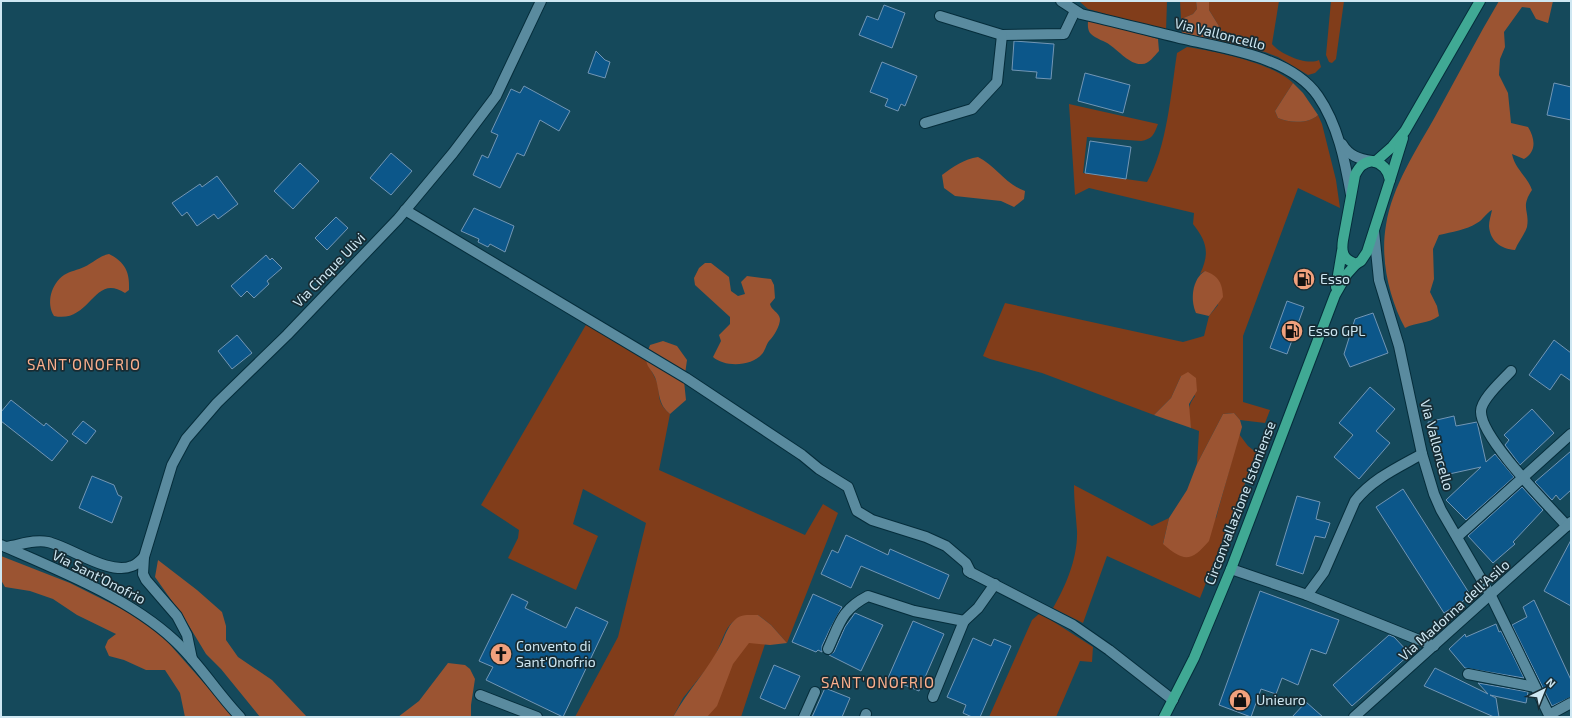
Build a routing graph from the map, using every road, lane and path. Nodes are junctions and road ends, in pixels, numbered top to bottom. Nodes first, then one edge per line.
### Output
1 (541, 1) edge
2 (1061, 1) edge
3 (1480, 1) edge
4 (1074, 11) junction
5 (940, 16) dead end
6 (1002, 35) junction
7 (925, 123) dead end
8 (1405, 131) junction
9 (1338, 139) junction
10 (1373, 162) junction
11 (1390, 180) junction
12 (1351, 196) junction
13 (405, 210) junction
14 (1374, 229) junction
15 (1342, 251) junction
16 (1356, 264) junction
17 (1335, 295) junction
18 (1511, 371) dead end
19 (1571, 434) edge
20 (1422, 454) junction
21 (1524, 477) junction
22 (1569, 524) edge
23 (1458, 537) junction
24 (4, 546) edge
25 (144, 557) junction
26 (1231, 569) junction
27 (995, 584) junction
28 (1307, 595) junction
29 (1491, 596) junction
30 (964, 621) junction
31 (1434, 646) junction
32 (828, 649) dead end
33 (192, 661) junction
34 (1468, 674) dead end
35 (1536, 687) junction
36 (815, 692) dead end
37 (480, 695) dead end
38 (933, 697) dead end
39 (1173, 700) junction
40 (1571, 703) edge
41 (1550, 716) edge
42 (240, 717) edge
43 (537, 717) edge
44 (804, 717) edge
45 (1164, 717) edge
46 (1354, 717) edge

1 - 13 street, Via Cinque Ulivi
2 - 4 street, Via Valloncello
3 - 8 main road, Circonvallazione Istoniense
4 - 6 street
4 - 9 street, Via Valloncello
5 - 6 street
6 - 7 street
8 - 10 main road, Circonvallazione Istoniense
8 - 11 main road, Circonvallazione Istoniense
9 - 10 street, Via Valloncello
9 - 12 street, Via Valloncello
10 - 11 main road
10 - 12 main road, Circonvallazione Istoniense
11 - 14 main road, Circonvallazione Istoniense
12 - 15 main road, Circonvallazione Istoniense
13 - 25 street, Via Cinque Ulivi
13 - 27 street
14 - 16 main road, Circonvallazione Istoniense
14 - 20 street, Via Valloncello
15 - 16 main road
15 - 17 main road, Circonvallazione Istoniense
16 - 17 main road, Circonvallazione Istoniense
17 - 26 main road, Circonvallazione Istoniense
18 - 21 street
19 - 21 street
20 - 23 street, Via Valloncello
20 - 28 street
21 - 22 street
21 - 23 street
22 - 29 street, Via Madonna dell'Asilo
23 - 29 street, Via Valloncello
24 - 25 street
24 - 33 street, Via Sant'Onofrio
25 - 33 street, Via Cinque Ulivi
26 - 28 street
26 - 39 main road, Circonvallazione Istoniense
27 - 30 street
27 - 39 street
28 - 31 street
29 - 31 street, Via Madonna dell'Asilo
29 - 35 street, Via Valloncello
30 - 32 street
30 - 38 street
31 - 46 street, Via Madonna dell'Asilo
33 - 42 street, Via Sant'Onofrio
34 - 35 street
35 - 41 street, Via Valloncello
36 - 44 street
37 - 43 street
39 - 45 main road, Circonvallazione Istoniense
40 - 41 street

